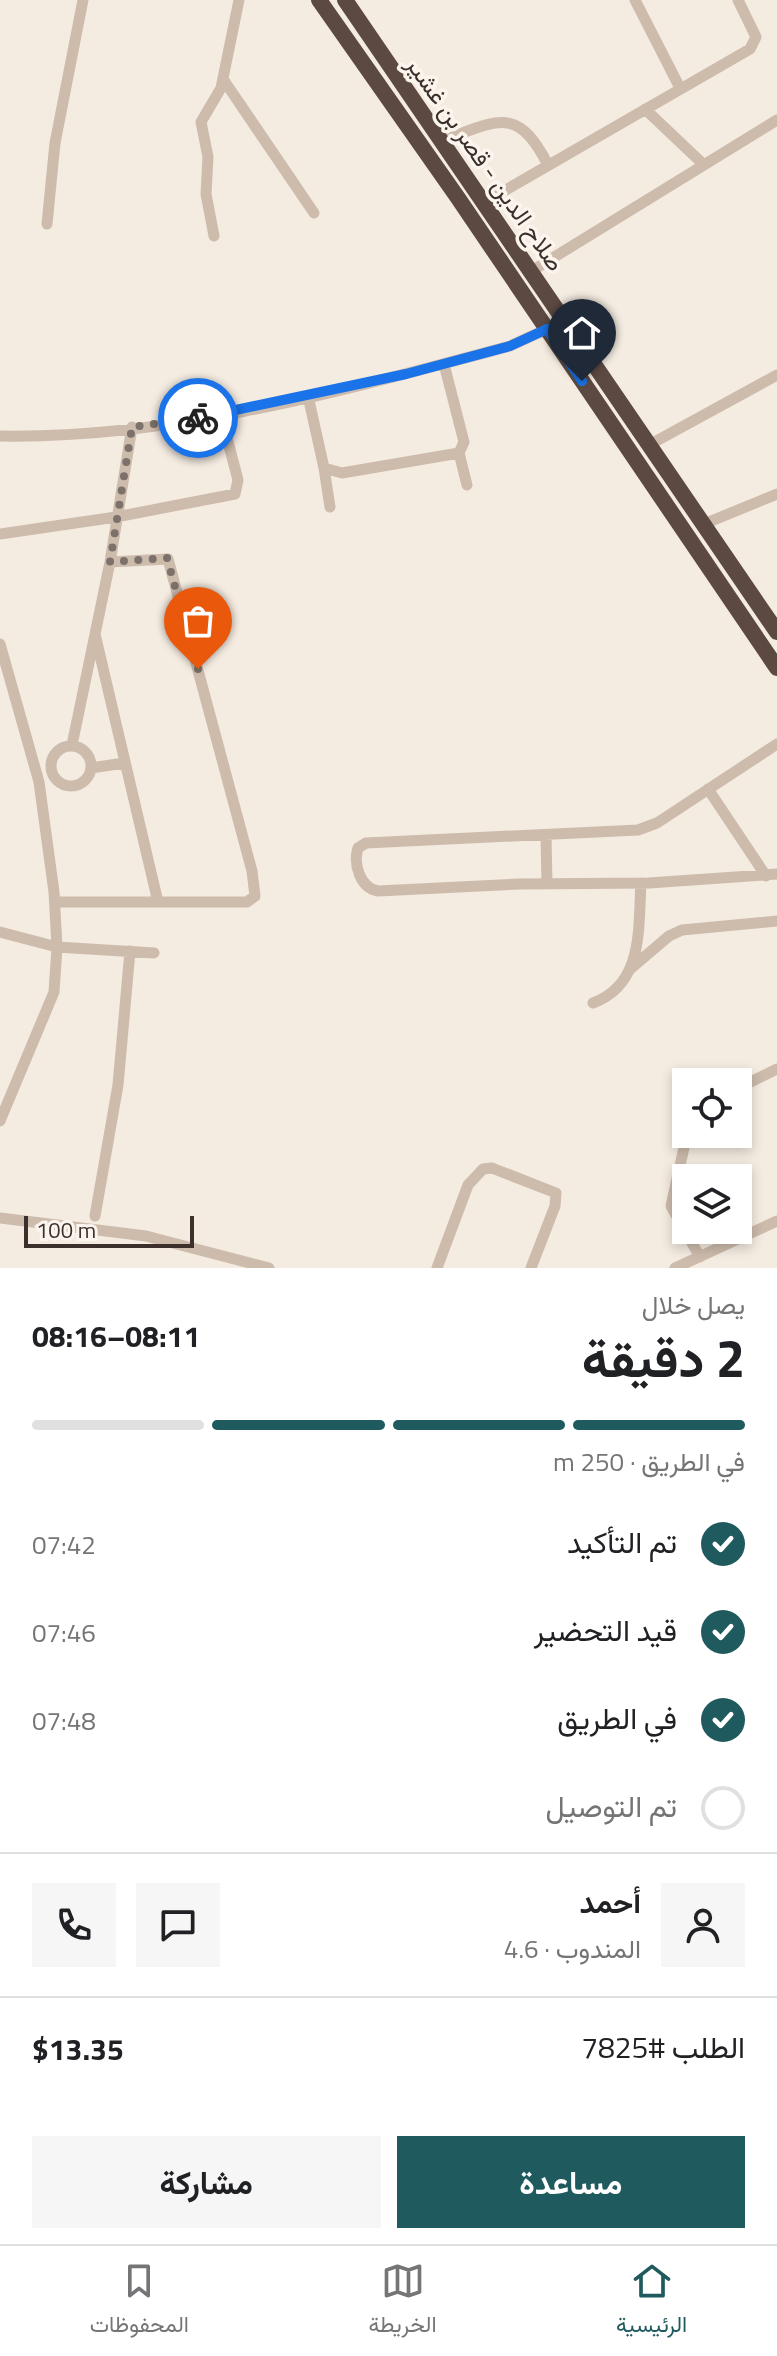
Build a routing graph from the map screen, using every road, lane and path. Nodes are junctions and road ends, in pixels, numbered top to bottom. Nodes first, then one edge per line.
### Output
1 (83, 0) edge
2 (239, 0) edge
3 (319, 0) edge
4 (635, 0) edge
5 (738, 0) edge
6 (347, 3) edge
7 (331, 17) junction
8 (223, 79) junction
9 (680, 88) junction
10 (645, 109) junction
11 (777, 120) edge
12 (441, 141) junction
13 (703, 164) junction
14 (548, 165) junction
15 (485, 202) junction
16 (314, 213) dead end
17 (47, 224) dead end
18 (214, 236) dead end
19 (530, 272) junction
20 (547, 329) junction
21 (444, 364) junction
22 (777, 375) edge
23 (308, 396) junction
24 (221, 415) junction
25 (132, 427) junction
26 (0, 436) edge
27 (649, 445) junction
28 (459, 453) junction
29 (324, 468) junction
30 (467, 485) dead end
31 (777, 494) edge
32 (330, 507) dead end
33 (116, 517) junction
34 (704, 524) junction
35 (0, 534) edge
36 (110, 562) junction
37 (94, 629) junction
38 (777, 632) edge
39 (0, 644) edge
40 (777, 668) edge
41 (777, 744) edge
42 (72, 745) junction
43 (124, 763) junction
44 (91, 768) junction
45 (53, 777) junction
46 (39, 782) junction
47 (708, 789) junction
48 (546, 835) junction
49 (772, 875) edge
50 (641, 883) junction
51 (547, 884) junction
52 (55, 902) junction
53 (158, 902) junction
54 (777, 921) edge
55 (0, 932) edge
56 (57, 947) junction
57 (130, 951) junction
58 (154, 953) dead end
59 (629, 970) junction
60 (593, 1003) dead end
61 (777, 1069) edge
62 (752, 1081) edge
63 (0, 1121) edge
64 (684, 1148) edge
65 (95, 1216) dead end
66 (0, 1218) edge
67 (777, 1221) edge
68 (700, 1257) junction
69 (269, 1268) edge
70 (280, 1268) edge
71 (437, 1268) edge
72 (531, 1268) edge
73 (675, 1268) edge

1 - 17 street
2 - 8 street
3 - 7 highway
4 - 9 street
5 - 9 street
6 - 7 highway
6 - 12 highway, صلاح الدين - قصر بن غشير
7 - 20 highway
8 - 16 street
8 - 18 street
9 - 10 street
10 - 13 street
10 - 14 street
11 - 13 street
12 - 14 street
12 - 15 highway, صلاح الدين - قصر بن غشير
13 - 19 street
14 - 15 street
15 - 19 highway, صلاح الدين - قصر بن غشير
19 - 27 highway, صلاح الدين - قصر بن غشير
20 - 21 street
20 - 40 highway
21 - 23 street
21 - 28 street
22 - 27 street
23 - 24 street
23 - 29 street
24 - 25 street
24 - 33 street
25 - 26 street
25 - 33 street
27 - 34 highway, صلاح الدين - قصر بن غشير
28 - 29 street
28 - 30 street
29 - 32 street
31 - 34 street
33 - 35 street
33 - 36 street
34 - 38 highway, صلاح الدين - قصر بن غشير
36 - 37 street
36 - 53 street
37 - 42 street
37 - 43 street
39 - 46 street
41 - 47 street
42 - 44 street
42 - 45 street
43 - 44 street
43 - 53 street
44 - 45 street
45 - 46 street
46 - 52 street
47 - 48 street
47 - 49 street
48 - 51 street
48 - 51 street
49 - 50 street
50 - 51 street
50 - 59 street
52 - 53 street
52 - 56 street
54 - 59 street
55 - 56 street
56 - 57 street
56 - 63 street
57 - 58 street
57 - 65 street
59 - 60 street
61 - 62 street
64 - 68 street
66 - 69 street
67 - 68 street
68 - 73 street
69 - 70 street
71 - 72 street

